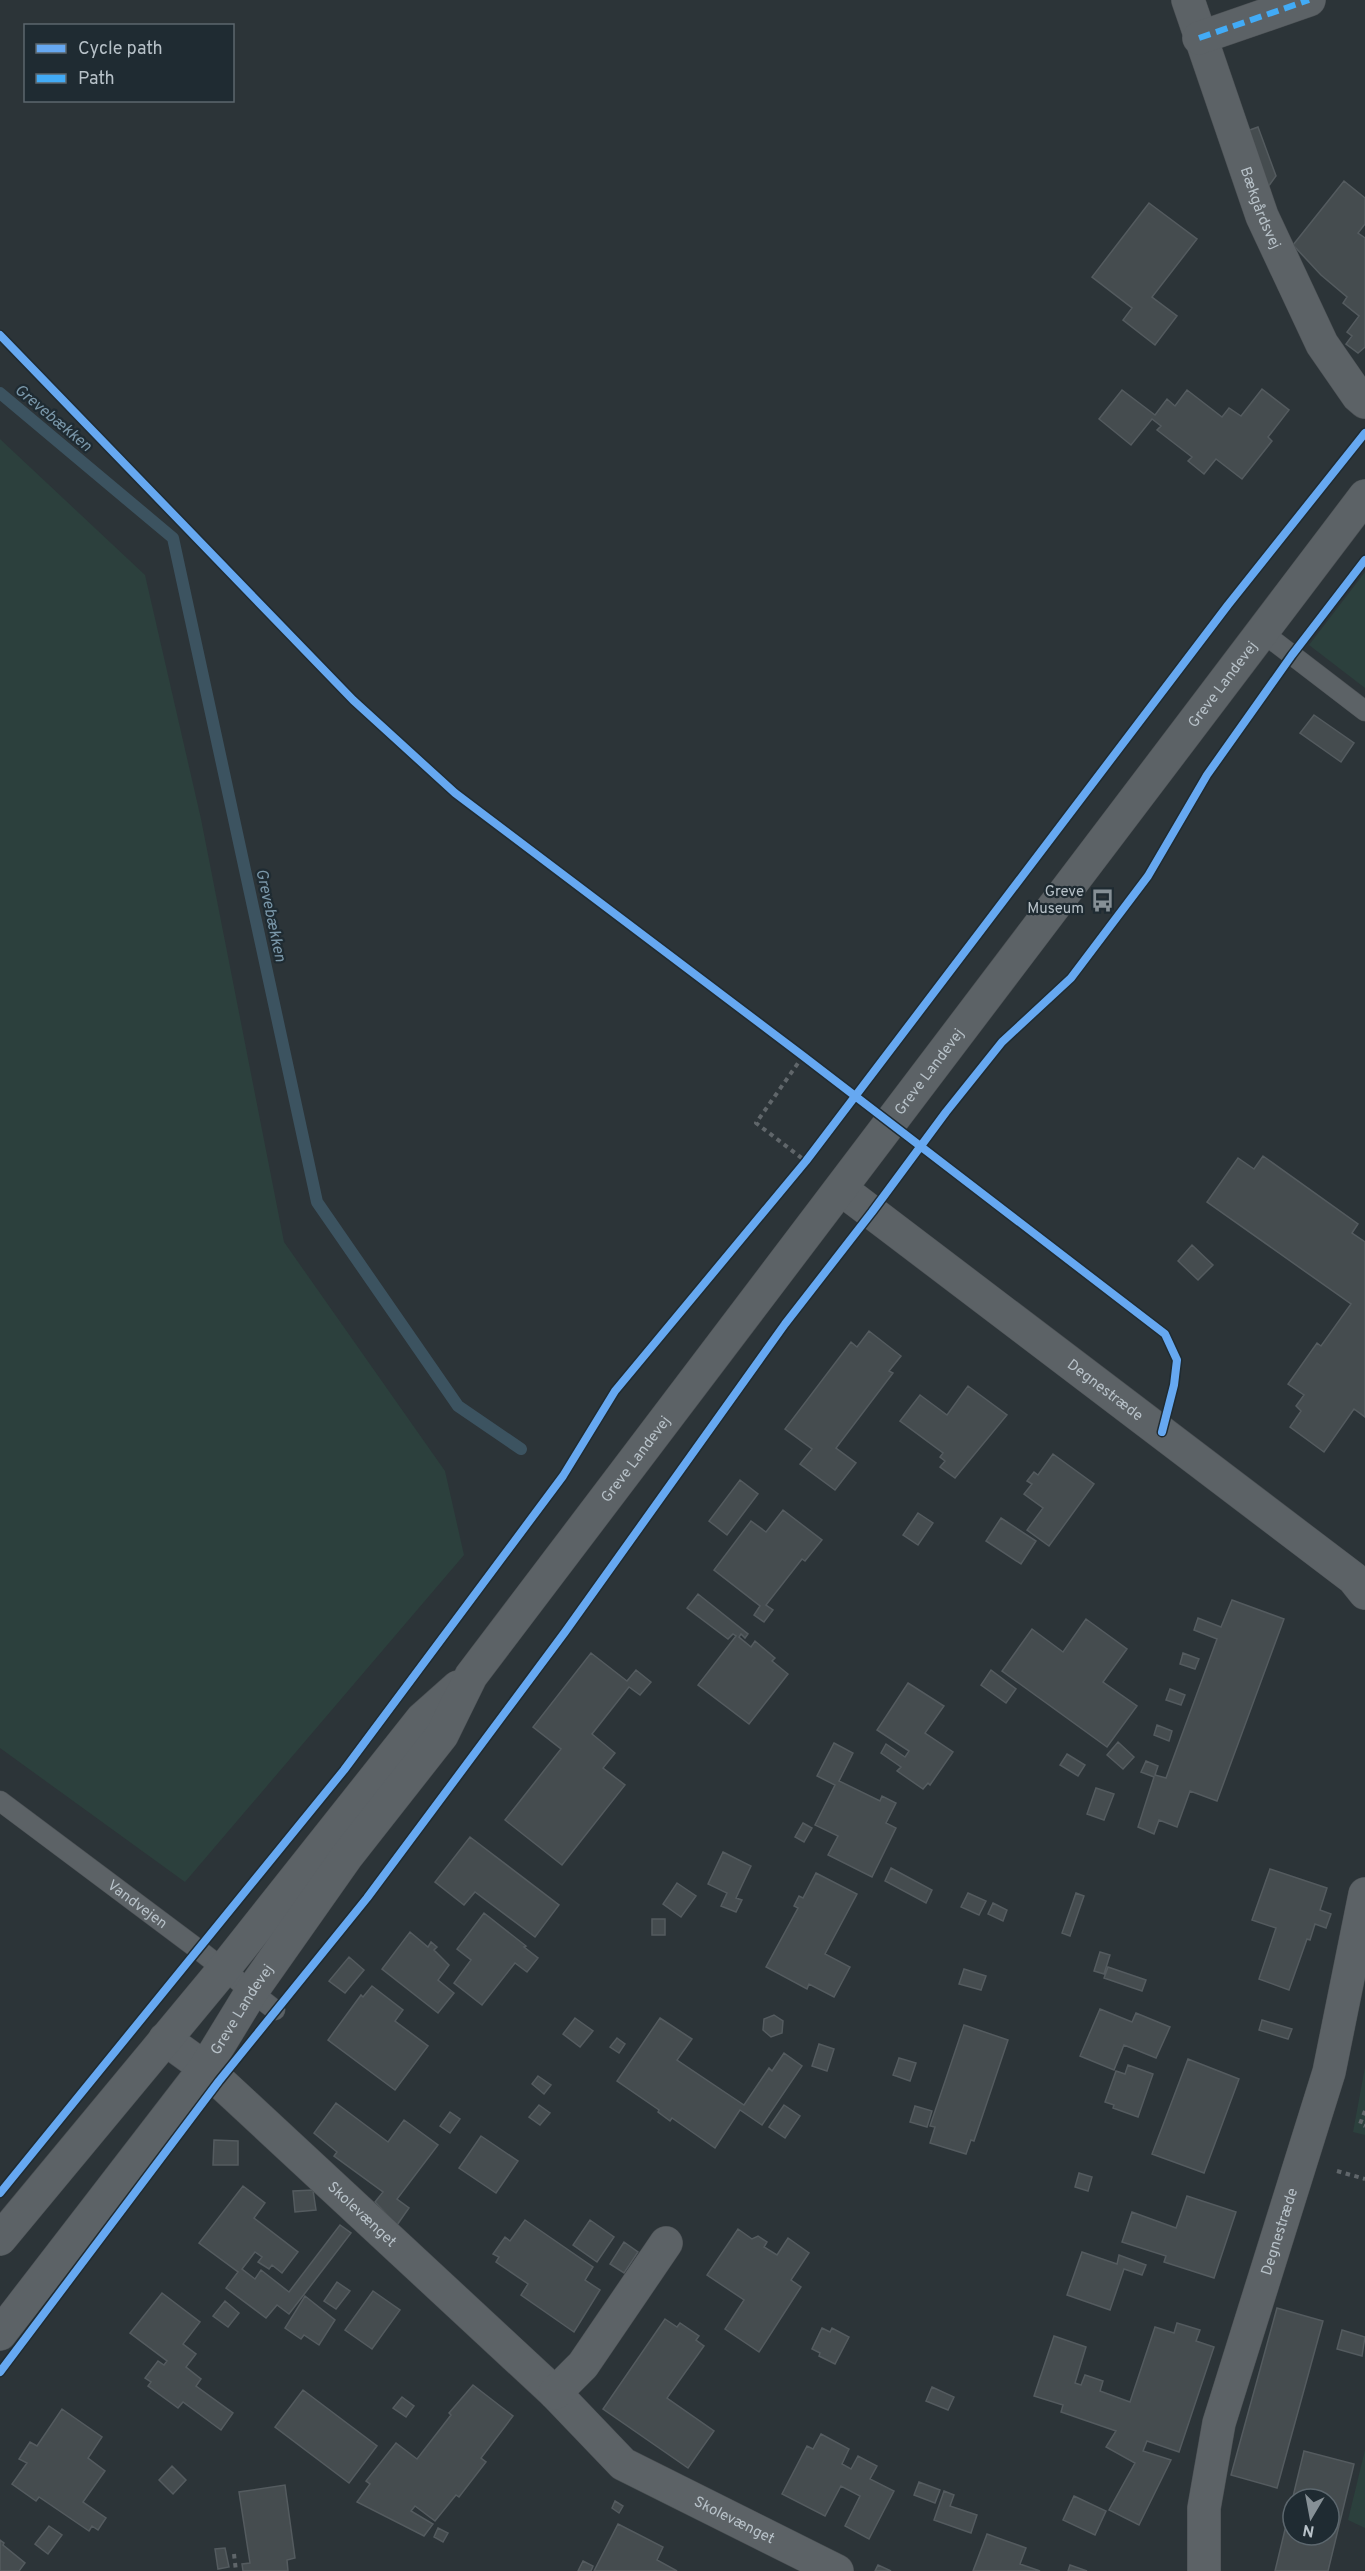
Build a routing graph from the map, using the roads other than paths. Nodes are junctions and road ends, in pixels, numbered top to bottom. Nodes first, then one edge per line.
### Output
1 (1188, 0) edge
2 (1309, 0) edge
3 (1199, 38) junction
4 (1365, 402) edge
5 (1365, 496) edge
6 (1262, 632) junction
7 (1365, 711) edge
8 (841, 1189) junction
9 (1365, 1593) edge
10 (471, 1676) junction
11 (0, 1801) edge
12 (1365, 1894) edge
13 (223, 1970) junction
14 (264, 2001) junction
15 (165, 2039) junction
16 (205, 2068) junction
17 (0, 2239) edge
18 (666, 2243) dead end
19 (0, 2334) edge
20 (555, 2393) junction
21 (837, 2571) edge
22 (1204, 2571) edge

1 - 3 street, Bækgårdsvej
2 - 3 street
3 - 4 street, Bækgårdsvej
5 - 6 street, Greve Landevej
6 - 7 lane
6 - 8 street, Greve Landevej
8 - 9 street, Degnestræde
8 - 10 street, Greve Landevej
10 - 13 street, Greve Landevej
10 - 14 street, Greve Landevej
11 - 13 lane, Vandvejen
12 - 22 street, Degnestræde
13 - 14 lane, Vandvejen
13 - 15 street, Greve Landevej
14 - 16 street, Greve Landevej
15 - 16 street, Skolevænget
15 - 17 street, Greve Landevej
16 - 19 street, Greve Landevej
16 - 20 street, Skolevænget
18 - 20 street
20 - 21 street, Skolevænget

